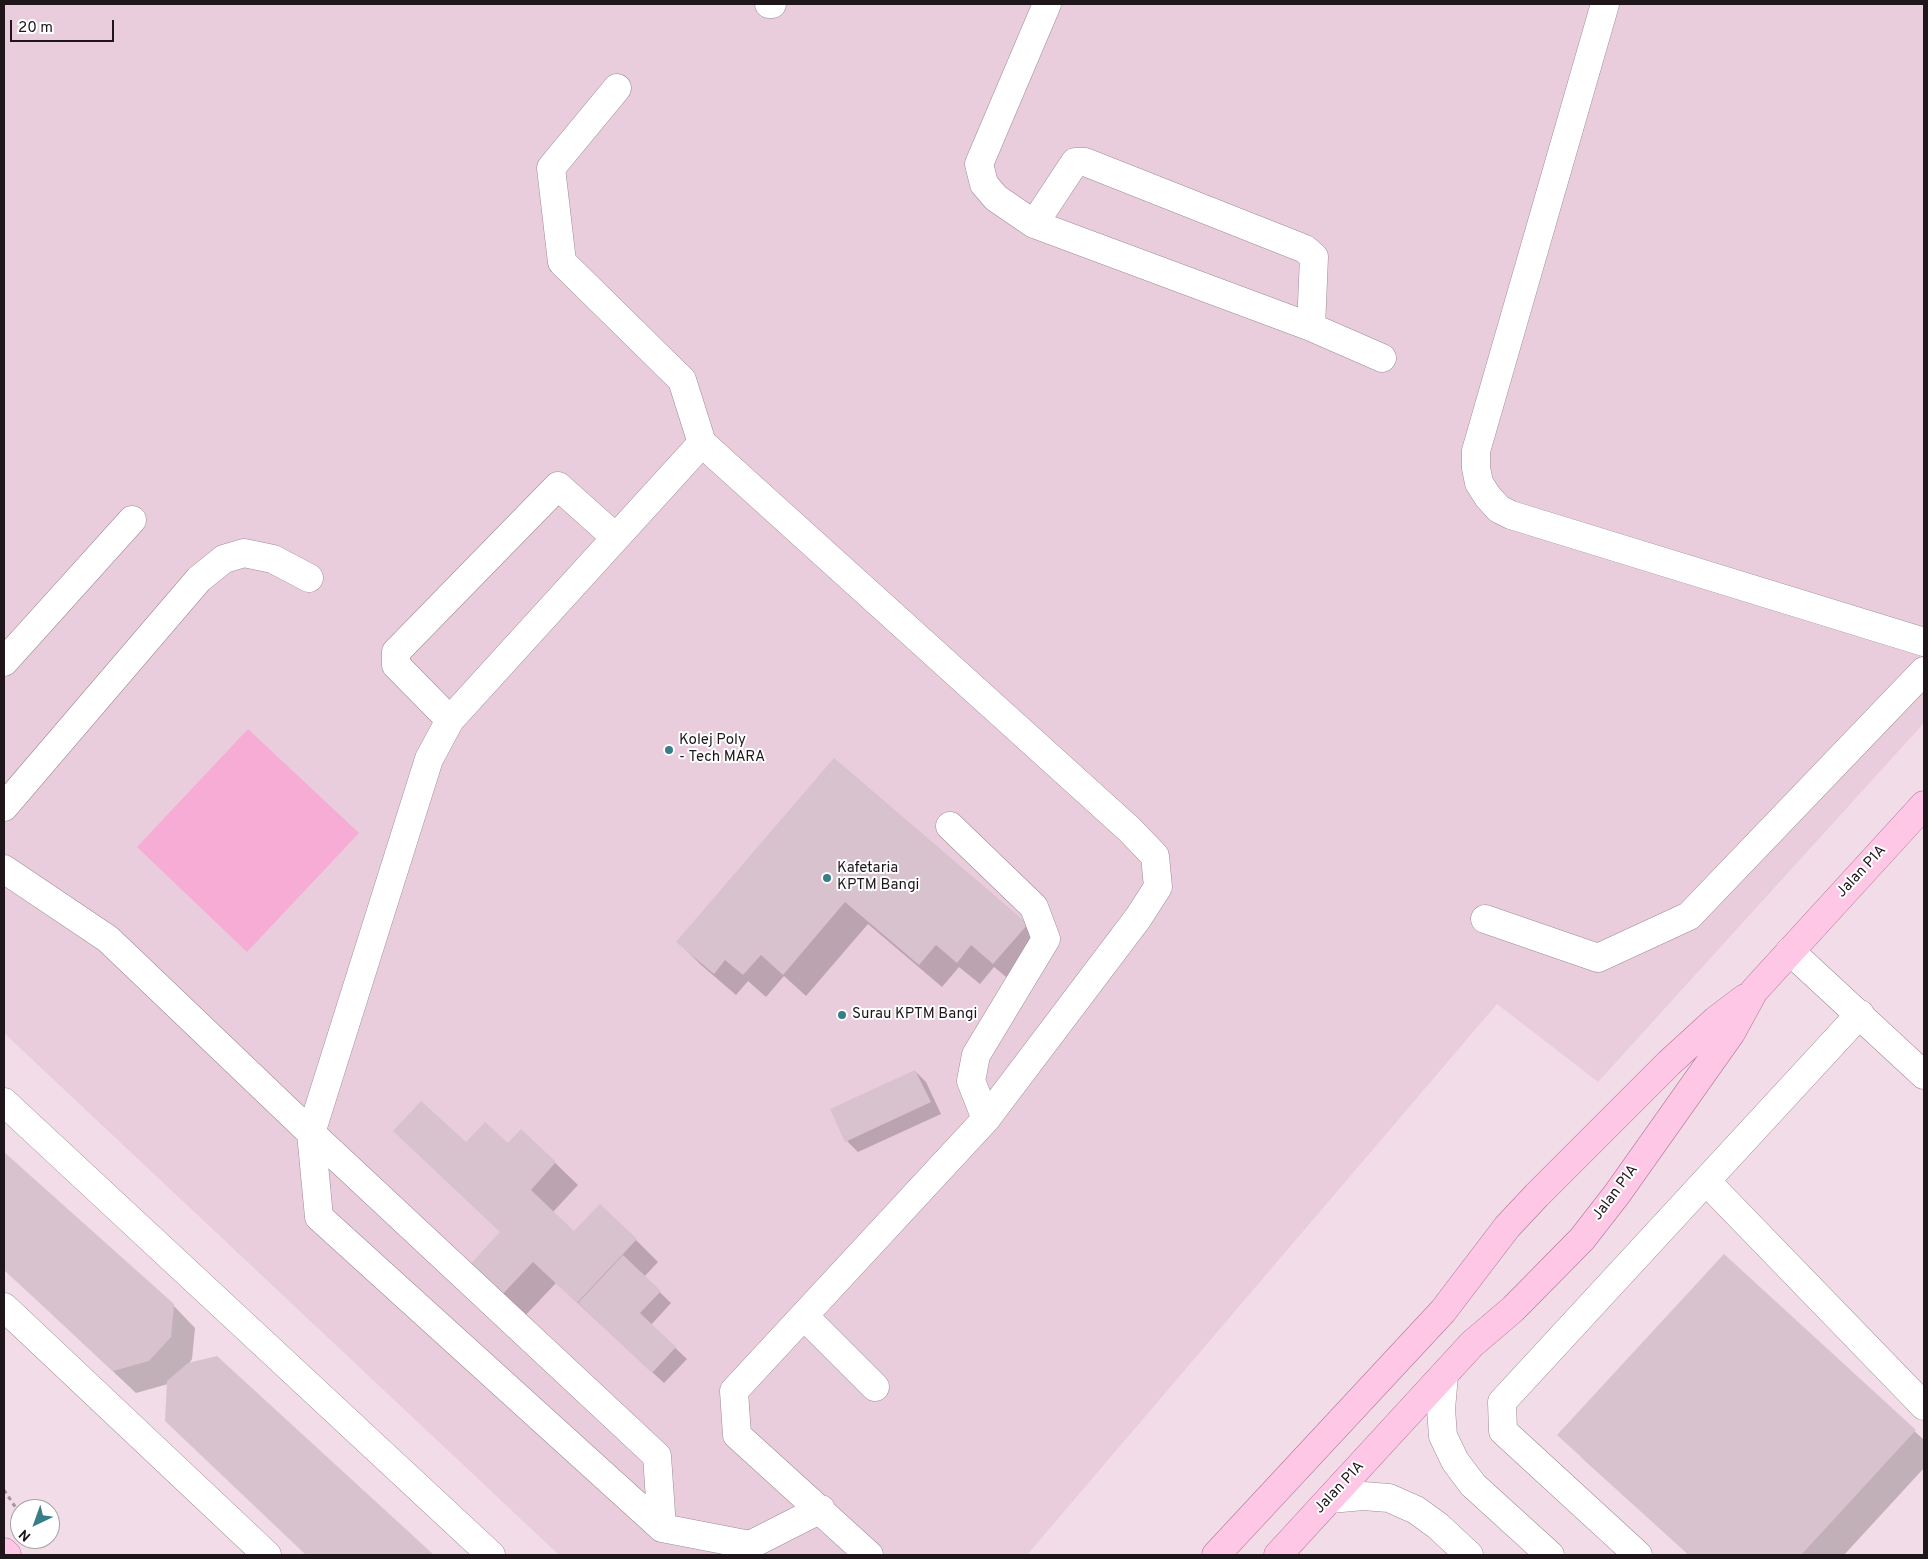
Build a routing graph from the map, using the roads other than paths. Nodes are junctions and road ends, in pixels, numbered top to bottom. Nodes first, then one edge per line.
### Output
1 (1047, 4) edge
2 (1605, 4) edge
3 (617, 88) dead end
4 (1034, 224) junction
5 (1311, 327) junction
6 (1382, 358) dead end
7 (702, 443) junction
8 (132, 520) dead end
9 (615, 537) junction
10 (309, 578) dead end
11 (1924, 642) edge
12 (4, 662) edge
13 (1924, 671) edge
14 (450, 720) junction
15 (1924, 805) edge
16 (4, 808) edge
17 (950, 826) dead end
18 (4, 869) edge
19 (1485, 918) dead end
20 (1790, 951) junction
21 (1754, 991) junction
22 (1860, 1014) junction
23 (1924, 1074) edge
24 (4, 1102) edge
25 (986, 1119) junction
26 (311, 1133) junction
27 (1706, 1181) junction
28 (4, 1307) edge
29 (804, 1316) junction
30 (1444, 1375) junction
31 (874, 1387) dead end
32 (1924, 1406) edge
33 (1330, 1499) junction
34 (820, 1510) junction
35 (662, 1528) junction
36 (4, 1552) edge
37 (8, 1555) edge
38 (267, 1555) edge
39 (491, 1555) edge
40 (869, 1555) edge
41 (1216, 1555) edge
42 (1278, 1555) edge
43 (1469, 1555) edge
44 (1550, 1555) edge
45 (1638, 1555) edge

1 - 4 lane
2 - 11 lane
3 - 7 lane
4 - 5 lane
4 - 5 lane
5 - 6 lane
7 - 9 lane
7 - 25 lane
8 - 12 lane
9 - 14 lane
9 - 14 lane
10 - 16 lane
13 - 19 lane
14 - 26 lane
15 - 20 main road, Jalan P1A
17 - 25 lane
18 - 26 lane
20 - 21 main road, Jalan P1A
20 - 22 lane
21 - 30 main road, Jalan P1A
21 - 41 main road
22 - 23 lane
22 - 27 lane
24 - 39 lane
25 - 29 lane
26 - 35 lane
26 - 35 lane
27 - 32 lane
27 - 45 lane
28 - 38 lane
29 - 31 lane
29 - 34 lane
30 - 33 main road, Jalan P1A
30 - 44 lane
33 - 42 main road, Jalan P1A
33 - 43 lane
34 - 35 lane
34 - 40 lane
36 - 37 main road

